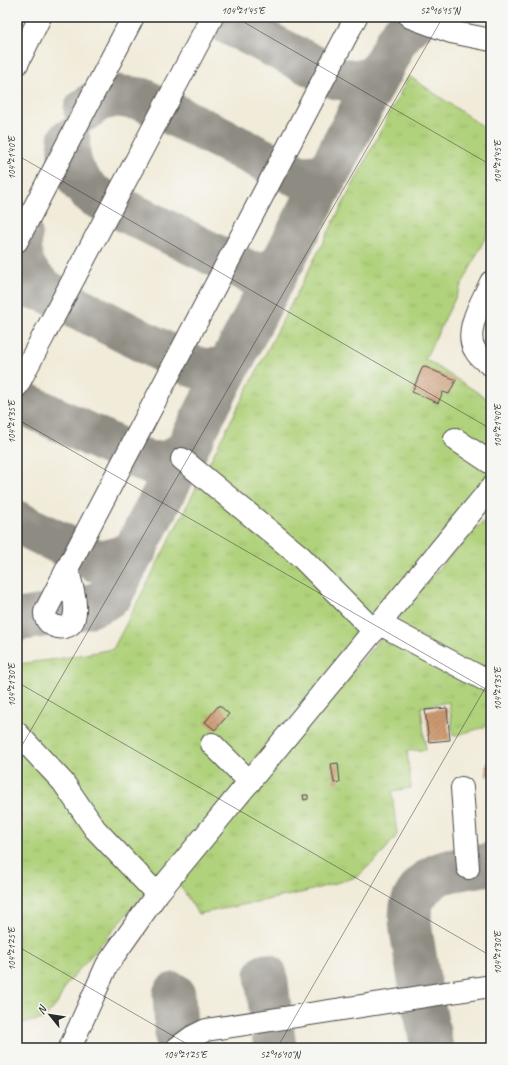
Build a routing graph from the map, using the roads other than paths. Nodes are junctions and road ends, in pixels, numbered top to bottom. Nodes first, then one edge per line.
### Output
1 (40, 17) edge
2 (133, 17) edge
3 (212, 17) edge
4 (356, 17) edge
5 (410, 17) edge
6 (491, 40) edge
7 (17, 64) edge
8 (17, 241) edge
9 (491, 282) edge
10 (491, 366) edge
11 (17, 386) edge
12 (455, 439) dead end
13 (182, 459) dead end
14 (491, 463) edge
15 (491, 488) edge
16 (67, 569) dead end
17 (377, 628) junction
18 (491, 683) edge
19 (17, 733) edge
20 (212, 744) dead end
21 (250, 782) junction
22 (462, 788) dead end
23 (468, 868) dead end
24 (157, 894) junction
25 (491, 986) edge
26 (70, 1048) edge
27 (177, 1048) edge

1 - 7 lane
2 - 8 lane
3 - 11 lane
4 - 16 lane
5 - 6 lane
9 - 10 lane
12 - 14 lane
13 - 17 lane
15 - 17 lane
17 - 18 lane
17 - 21 lane
19 - 24 lane
20 - 21 lane
21 - 24 lane
22 - 23 lane
24 - 26 lane
25 - 27 lane

